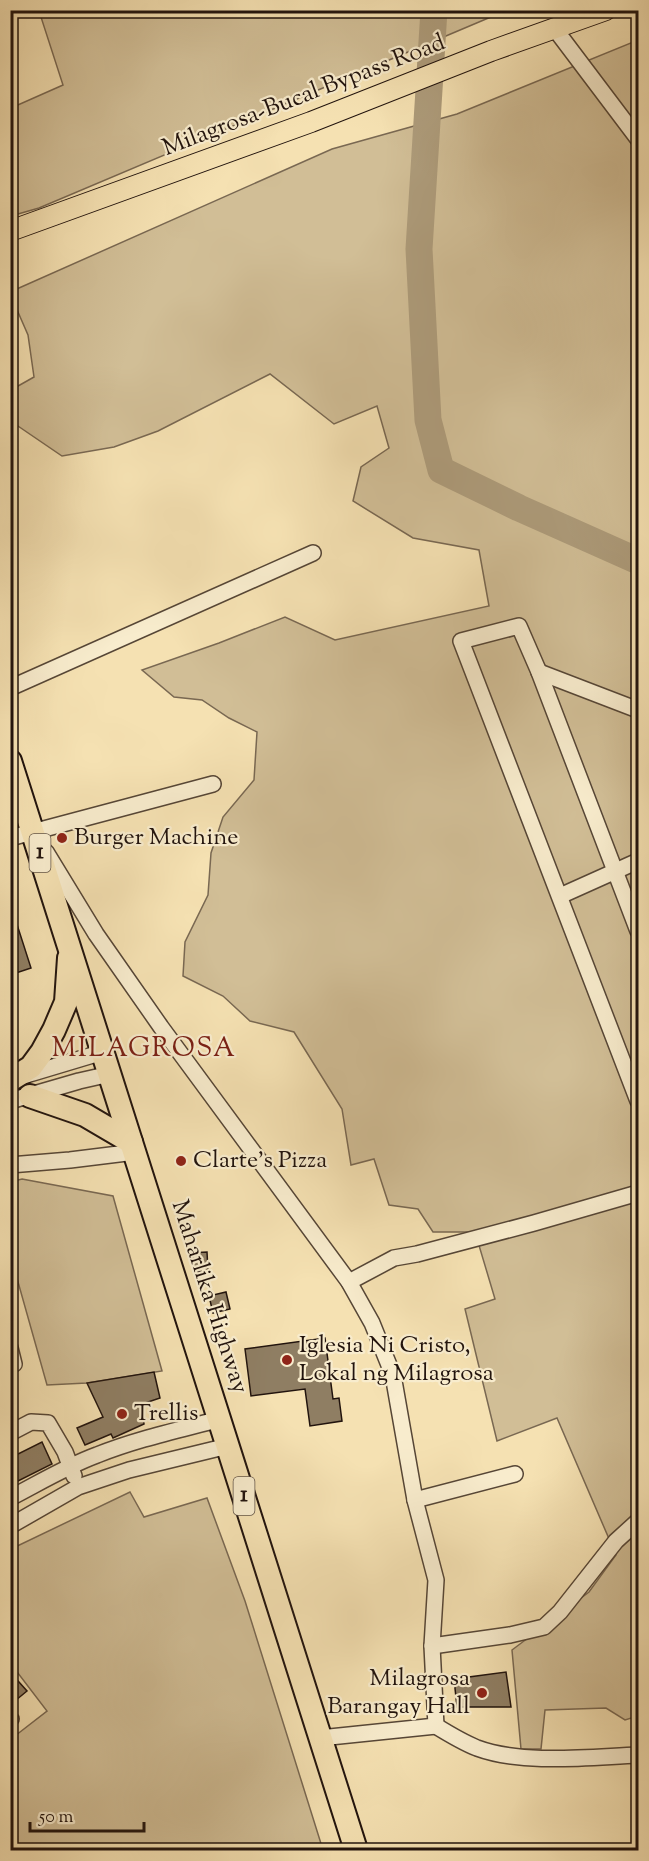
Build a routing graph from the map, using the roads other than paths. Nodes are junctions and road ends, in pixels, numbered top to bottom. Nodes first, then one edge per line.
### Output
1 (606, 10) edge
2 (555, 28) junction
3 (639, 139) edge
4 (13, 231) edge
5 (313, 553) dead end
6 (539, 672) junction
7 (10, 688) edge
8 (639, 710) edge
9 (10, 761) edge
10 (213, 784) dead end
11 (33, 832) junction
12 (10, 838) edge
13 (639, 861) edge
14 (615, 872) junction
15 (560, 896) junction
16 (639, 931) edge
17 (70, 945) junction
18 (103, 1052) junction
19 (110, 1074) junction
20 (16, 1089) edge
21 (639, 1101) edge
22 (133, 1147) junction
23 (10, 1165) edge
24 (639, 1193) edge
25 (349, 1282) junction
26 (10, 1348) edge
27 (10, 1366) edge
28 (220, 1419) junction
29 (10, 1433) edge
30 (228, 1446) junction
31 (71, 1466) junction
32 (515, 1474) dead end
33 (78, 1487) junction
34 (10, 1498) edge
35 (415, 1500) junction
36 (639, 1521) edge
37 (10, 1526) edge
38 (432, 1646) junction
39 (436, 1726) junction
40 (320, 1738) junction
41 (639, 1755) edge
42 (356, 1851) edge

1 - 2 main road, Milagrosa-Bucal Bypass Road
2 - 3 street
2 - 4 main road, Milagrosa-Bucal Bypass Road
5 - 7 street
6 - 8 street
6 - 14 street
6 - 15 street
9 - 11 highway, Maharlika Highway / 1
10 - 11 street
11 - 12 street
11 - 17 highway, Maharlika Highway / 1
11 - 25 street
13 - 14 street
14 - 15 street
14 - 16 street
15 - 21 street
17 - 18 highway, Maharlika Highway / 1
17 - 20 highway
18 - 19 highway, Maharlika Highway / 1
18 - 20 street
19 - 20 street
19 - 22 highway, Maharlika Highway / 1
20 - 22 highway
22 - 23 street
22 - 28 highway, Maharlika Highway / 1
24 - 25 street
25 - 35 street
26 - 27 street
28 - 30 highway, Maharlika Highway / 1
28 - 31 street
29 - 31 street
30 - 33 street
30 - 40 highway, Maharlika Highway / 1
31 - 33 street
31 - 34 street
32 - 35 street
33 - 37 street
35 - 38 street
36 - 38 street
38 - 39 street
39 - 40 street
39 - 41 street
40 - 42 highway, Maharlika Highway / 1

